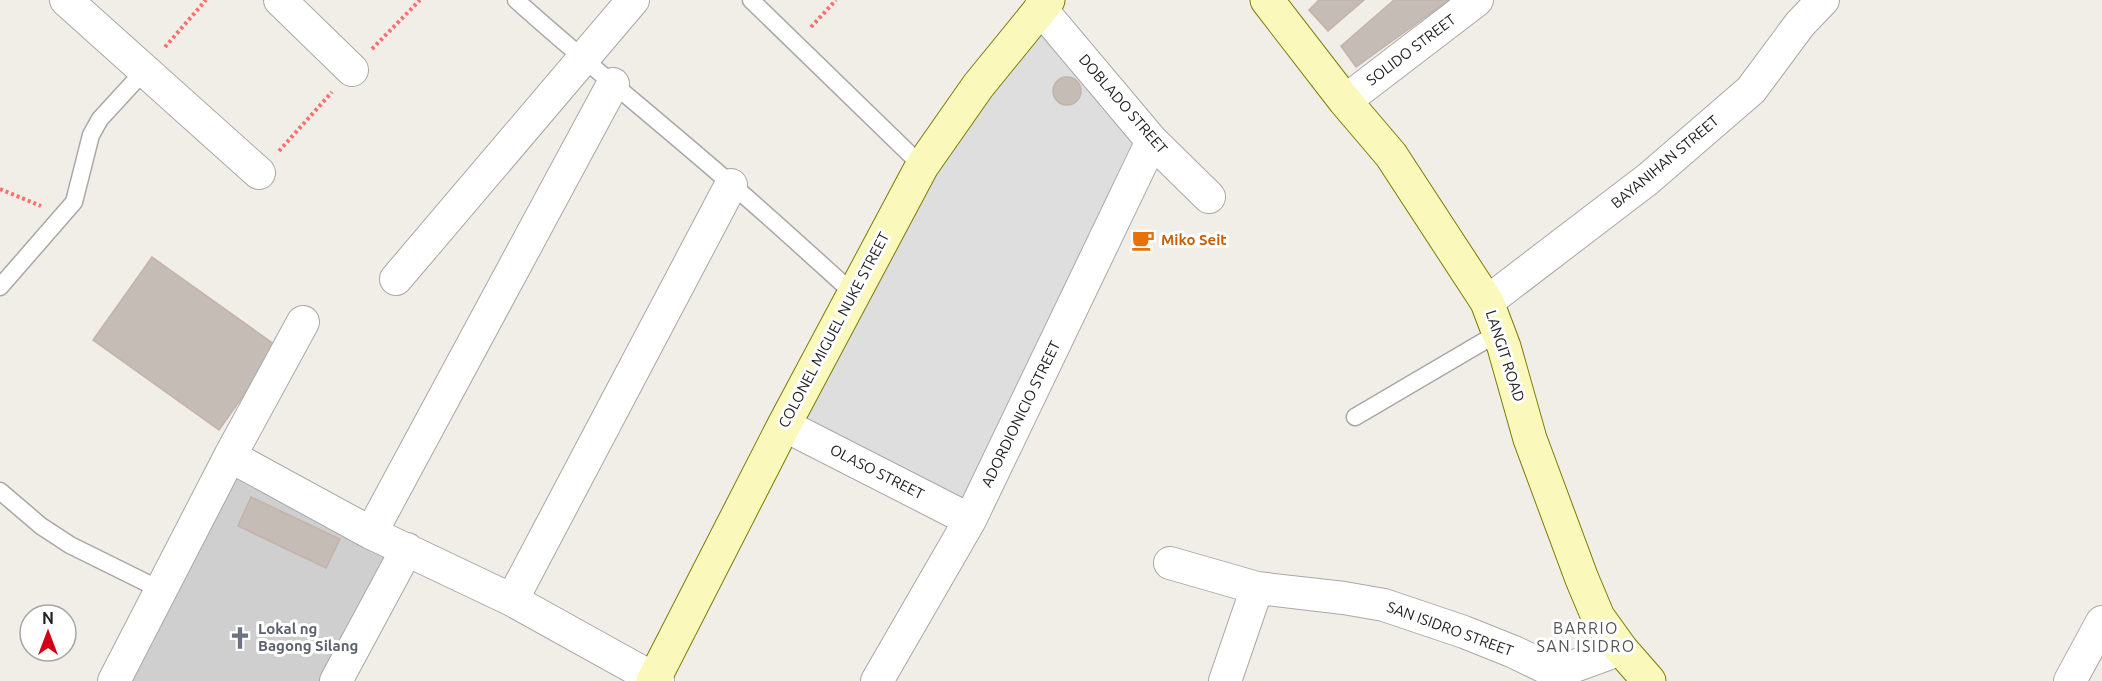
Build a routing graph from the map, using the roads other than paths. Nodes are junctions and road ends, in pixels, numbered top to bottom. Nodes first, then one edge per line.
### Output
1 (66, 0) edge
2 (280, 0) edge
3 (516, 0) edge
4 (633, 0) edge
5 (751, 0) edge
6 (1267, 0) edge
7 (1477, 0) edge
8 (1823, 0) edge
9 (1044, 4) edge
10 (582, 59) junction
11 (145, 70) junction
12 (352, 70) dead end
13 (613, 84) junction
14 (1345, 101) junction
15 (1152, 141) junction
16 (922, 166) junction
17 (259, 173) dead end
18 (731, 185) junction
19 (1209, 196) dead end
20 (396, 279) dead end
21 (0, 287) edge
22 (854, 294) junction
23 (1487, 302) junction
24 (303, 322) dead end
25 (1498, 333) junction
26 (1355, 417) dead end
27 (784, 424) junction
28 (230, 456) junction
29 (0, 491) edge
30 (970, 520) junction
31 (371, 533) junction
32 (407, 549) junction
33 (1170, 563) dead end
34 (1257, 588) junction
35 (161, 590) junction
36 (512, 600) junction
37 (2102, 621) edge
38 (1621, 649) junction
39 (655, 680) edge
40 (114, 681) edge
41 (336, 681) edge
42 (877, 681) edge
43 (1225, 681) edge
44 (1649, 681) edge
45 (2070, 681) edge

1 - 11 street
2 - 12 street
3 - 10 lane
4 - 10 street
5 - 16 lane
6 - 14 main road, LANGIT ROAD
7 - 14 street, SOLIDO STREET
8 - 23 street, BAYANIHAN STREET
9 - 15 street, DOBLADO STREET
9 - 16 main road, COLONEL MIGUEL NUKE STREET
10 - 13 lane
10 - 20 street
11 - 17 street
11 - 21 lane
13 - 18 lane
13 - 31 street
14 - 23 main road, LANGIT ROAD
15 - 19 street, DOBLADO STREET
15 - 30 street, ADORDIONICIO STREET
16 - 22 main road, COLONEL MIGUEL NUKE STREET
18 - 22 lane
18 - 36 street
22 - 27 main road, COLONEL MIGUEL NUKE STREET
23 - 25 main road, LANGIT ROAD
24 - 28 street
25 - 26 lane
25 - 38 main road, LANGIT ROAD
27 - 30 street, OLASO STREET
27 - 39 main road, COLONEL MIGUEL NUKE STREET
28 - 31 street
28 - 35 street
29 - 35 lane
30 - 42 street, ADORDIONICIO STREET
31 - 32 street
32 - 36 street
32 - 41 street
33 - 34 street, SAN ISIDRO STREET
34 - 38 street, SAN ISIDRO STREET
34 - 43 street
35 - 40 street
36 - 39 street
37 - 45 street
38 - 44 main road, LANGIT ROAD

